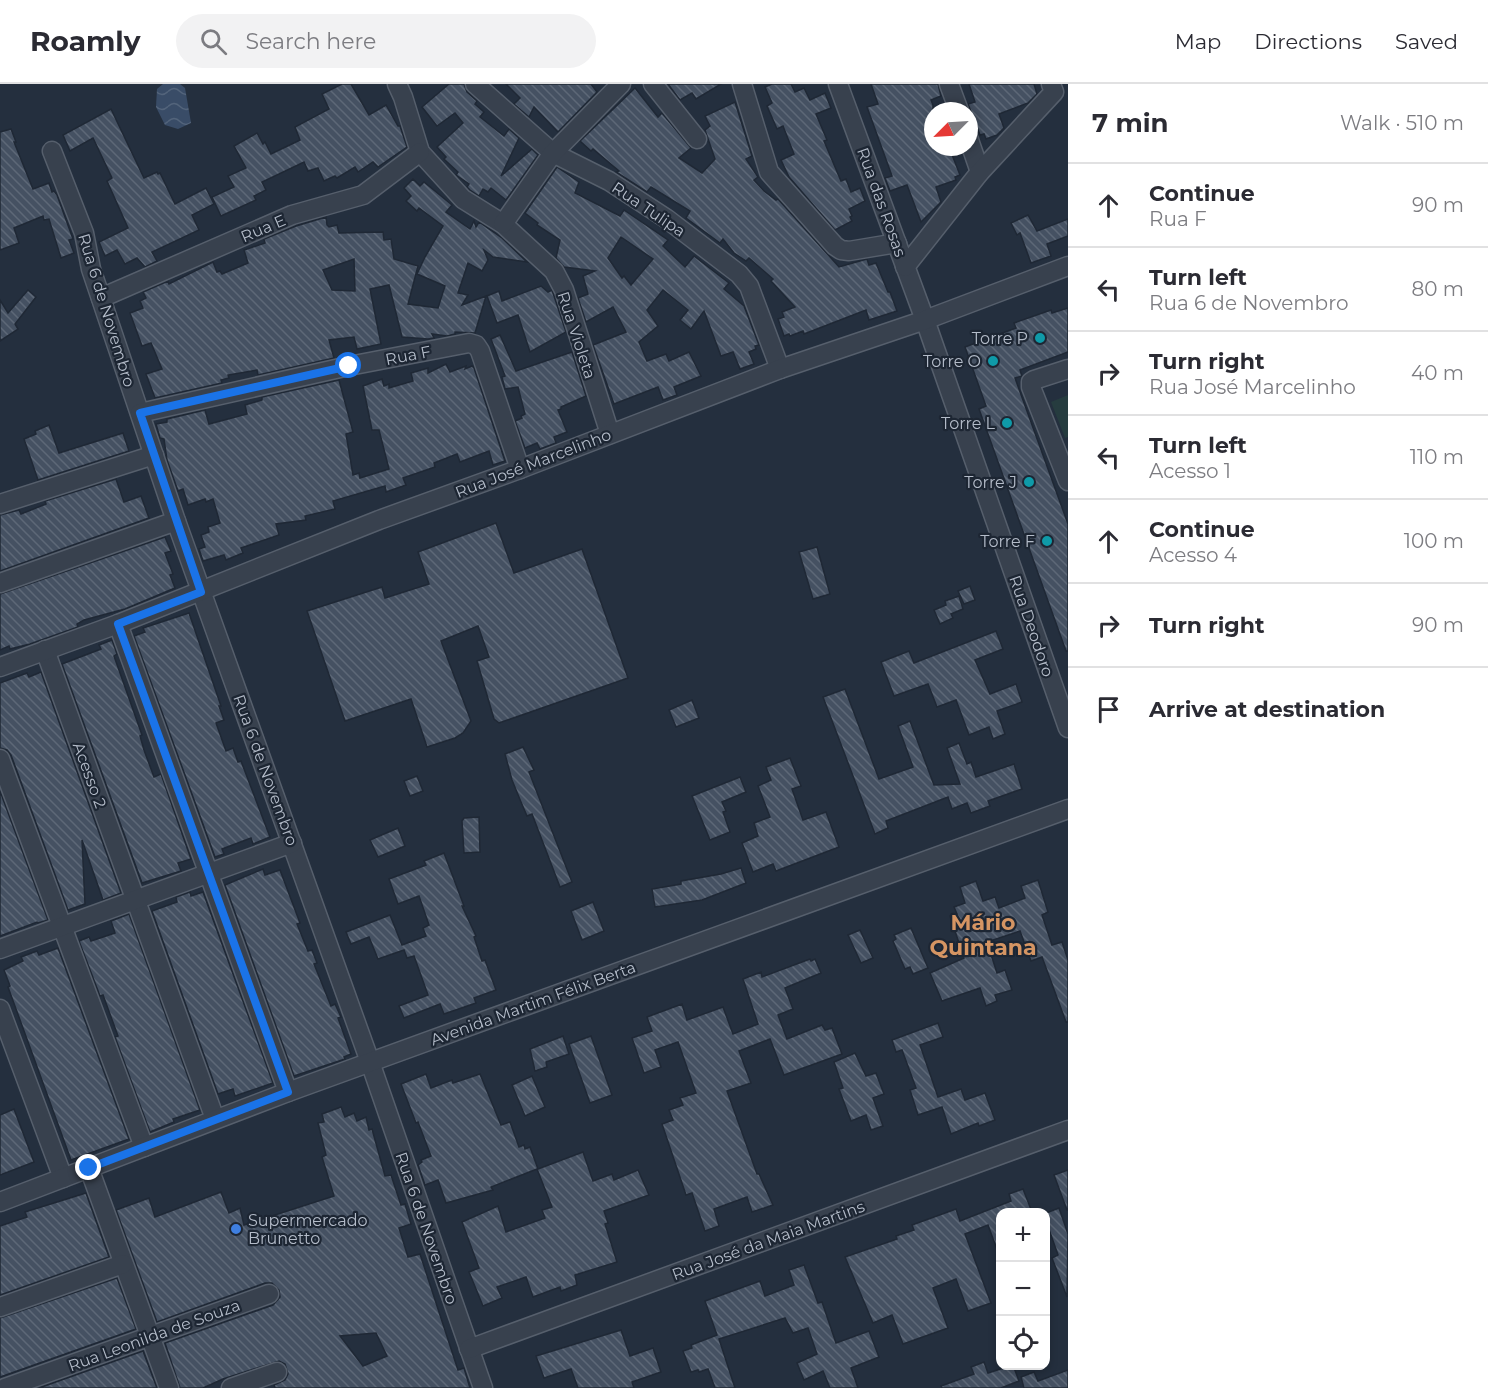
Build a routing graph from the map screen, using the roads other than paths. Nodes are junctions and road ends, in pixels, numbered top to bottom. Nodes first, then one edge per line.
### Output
1 (475, 84) edge
2 (621, 84) edge
3 (653, 84) edge
4 (742, 84) edge
5 (838, 84) edge
6 (949, 84) edge
7 (1051, 84) edge
8 (405, 88) edge
9 (956, 102) edge
10 (697, 139) dead end
11 (52, 151) dead end
12 (420, 152) junction
13 (553, 153) junction
14 (974, 156) edge
15 (980, 172) junction
16 (503, 224) junction
17 (897, 243) junction
18 (1068, 266) edge
19 (905, 267) junction
20 (101, 298) junction
21 (925, 320) junction
22 (780, 369) junction
23 (1068, 369) edge
24 (140, 413) junction
25 (610, 434) junction
26 (154, 455) junction
27 (520, 469) junction
28 (1068, 481) edge
29 (0, 504) edge
30 (176, 521) junction
31 (0, 584) edge
32 (201, 592) junction
33 (118, 624) junction
34 (45, 650) junction
35 (0, 667) edge
36 (1068, 728) edge
37 (0, 759) edge
38 (1068, 809) edge
39 (292, 843) junction
40 (208, 874) junction
41 (135, 901) junction
42 (64, 927) junction
43 (0, 949) edge
44 (0, 1009) edge
45 (370, 1062) junction
46 (288, 1092) junction
47 (215, 1119) junction
48 (1068, 1130) edge
49 (144, 1147) junction
50 (89, 1168) junction
51 (63, 1178) junction
52 (0, 1202) edge
53 (123, 1264) junction
54 (269, 1294) dead end
55 (0, 1307) edge
56 (150, 1338) junction
57 (469, 1349) junction
58 (277, 1372) dead end
59 (5, 1388) edge
60 (169, 1388) edge
61 (231, 1388) edge
62 (483, 1388) edge

1 - 13 street, Rua Tulipa
2 - 13 street
3 - 10 street
4 - 17 street
5 - 17 street, Rua das Rosas
6 - 9 street
7 - 15 street
8 - 12 street, Rua Violeta
11 - 20 street, Rua 6 de Novembro
12 - 16 street, Rua Violeta
12 - 20 street, Rua E
13 - 16 street
13 - 22 street, Rua Tulipa
14 - 15 street
15 - 19 street
16 - 25 street, Rua Violeta
17 - 19 street, Rua das Rosas
18 - 21 street, Rua José Marcelinho
19 - 21 street, Rua das Rosas
20 - 24 street, Rua 6 de Novembro
21 - 22 street, Rua José Marcelinho
21 - 36 street, Rua Deodoro
22 - 25 street, Rua José Marcelinho
23 - 28 street
24 - 26 street, Rua 6 de Novembro
24 - 27 street, Rua F
25 - 27 street, Rua José Marcelinho
26 - 29 street
26 - 30 street, Rua 6 de Novembro
27 - 32 street, Rua José Marcelinho
30 - 31 street
30 - 32 street, Rua 6 de Novembro
32 - 33 street, Rua José Marcelinho
32 - 39 street, Rua 6 de Novembro
33 - 34 street, Rua José Marcelinho
33 - 40 street
34 - 35 street, Rua José Marcelinho
34 - 41 street, Acesso 2
37 - 42 street
38 - 45 street, Avenida Martim Félix Berta
39 - 40 street
39 - 45 street, Rua 6 de Novembro
40 - 41 street
40 - 46 street
41 - 42 street
41 - 47 street, Acesso 2
42 - 43 street
42 - 49 street
44 - 51 street
45 - 46 street, Avenida Martim Félix Berta
45 - 57 street, Rua 6 de Novembro
46 - 47 street, Avenida Martim Félix Berta
47 - 49 street, Avenida Martim Félix Berta
48 - 57 street, Rua José da Maia Martins
49 - 50 street, Avenida Martim Félix Berta
50 - 51 street, Avenida Martim Félix Berta
50 - 53 street
51 - 52 street, Avenida Martim Félix Berta
53 - 55 street
53 - 56 street
54 - 56 street, Rua Leonilda de Souza
56 - 59 street, Rua Leonilda de Souza
56 - 60 street
57 - 62 street, Rua 6 de Novembro
58 - 61 street

